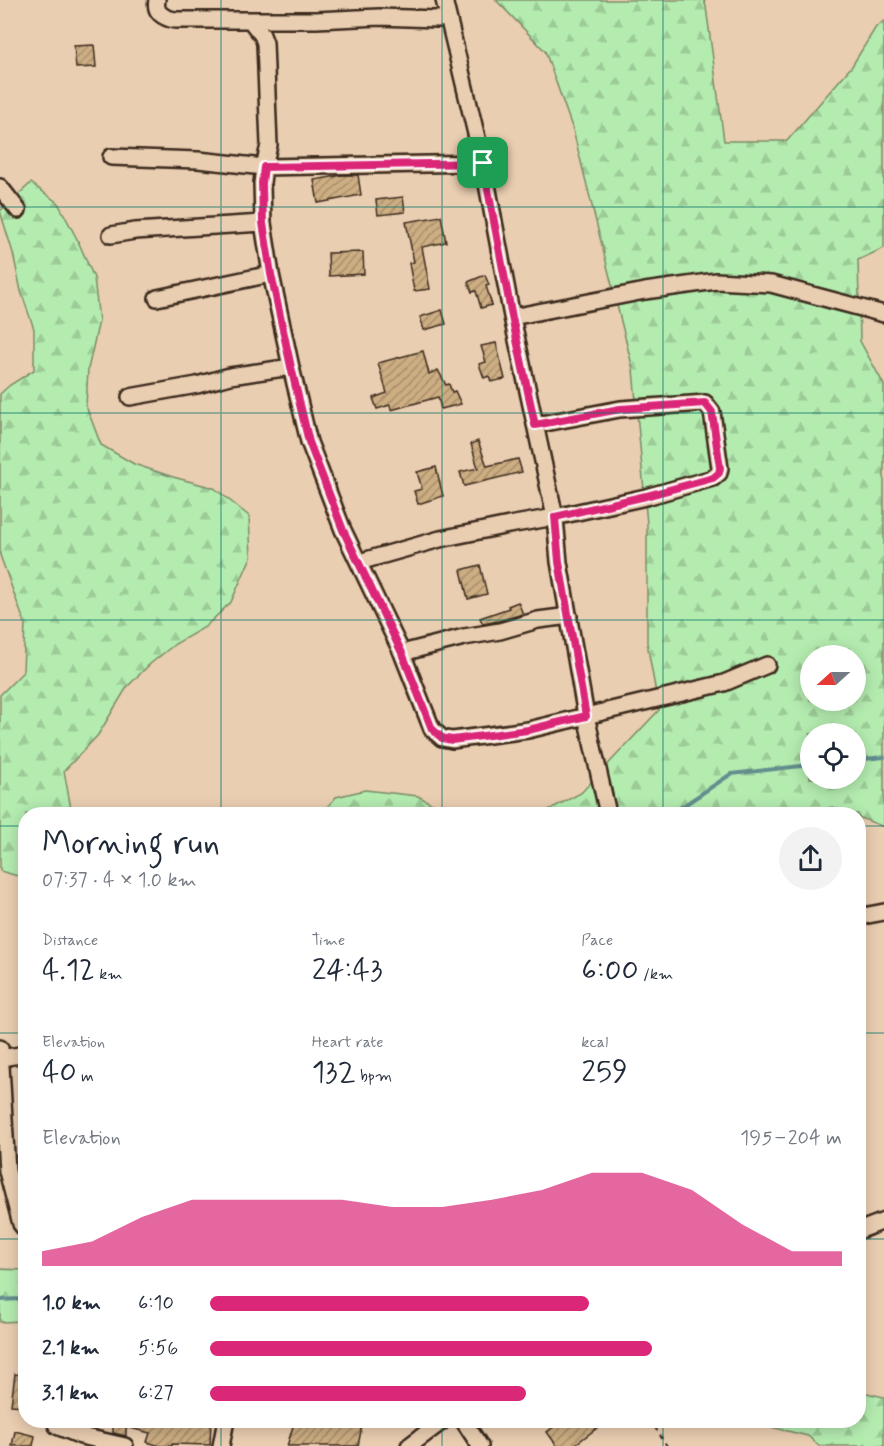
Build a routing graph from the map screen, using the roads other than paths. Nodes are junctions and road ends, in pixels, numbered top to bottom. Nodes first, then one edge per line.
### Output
1 (157, 0) edge
2 (444, 0) edge
3 (448, 18) junction
4 (250, 20) junction
5 (111, 157) dead end
6 (483, 163) junction
7 (264, 167) junction
8 (0, 186) edge
9 (18, 210) dead end
10 (263, 223) junction
11 (111, 235) dead end
12 (271, 274) junction
13 (157, 298) dead end
14 (884, 314) edge
15 (512, 317) junction
16 (291, 367) junction
17 (130, 397) dead end
18 (535, 425) junction
19 (555, 517) junction
20 (359, 562) junction
21 (568, 616) junction
22 (402, 653) junction
23 (767, 664) dead end
24 (586, 716) junction
25 (606, 807) edge
26 (884, 912) edge
27 (866, 915) edge
28 (1, 1053) edge
29 (18, 1054) edge
30 (18, 1213) edge
31 (884, 1221) edge
32 (866, 1228) edge
33 (62, 1428) edge
34 (224, 1428) edge
35 (433, 1428) edge
36 (468, 1428) edge
37 (125, 1446) edge
38 (221, 1446) edge
39 (409, 1446) edge
40 (480, 1446) edge

1 - 4 street
2 - 3 street
3 - 4 street
3 - 6 street
4 - 7 street
5 - 7 street
6 - 7 street
6 - 15 street
7 - 10 street
8 - 9 street
10 - 11 street
10 - 12 street
12 - 13 street
12 - 16 street
14 - 15 street
15 - 18 street
16 - 17 street
16 - 20 street
18 - 19 street
18 - 19 street
19 - 20 street
19 - 21 street
20 - 22 street
21 - 22 street
21 - 24 street
22 - 24 street
23 - 24 street
24 - 25 street
26 - 27 street
28 - 29 street
28 - 30 street
31 - 32 street
33 - 37 street
34 - 38 street
35 - 39 street
36 - 40 street

